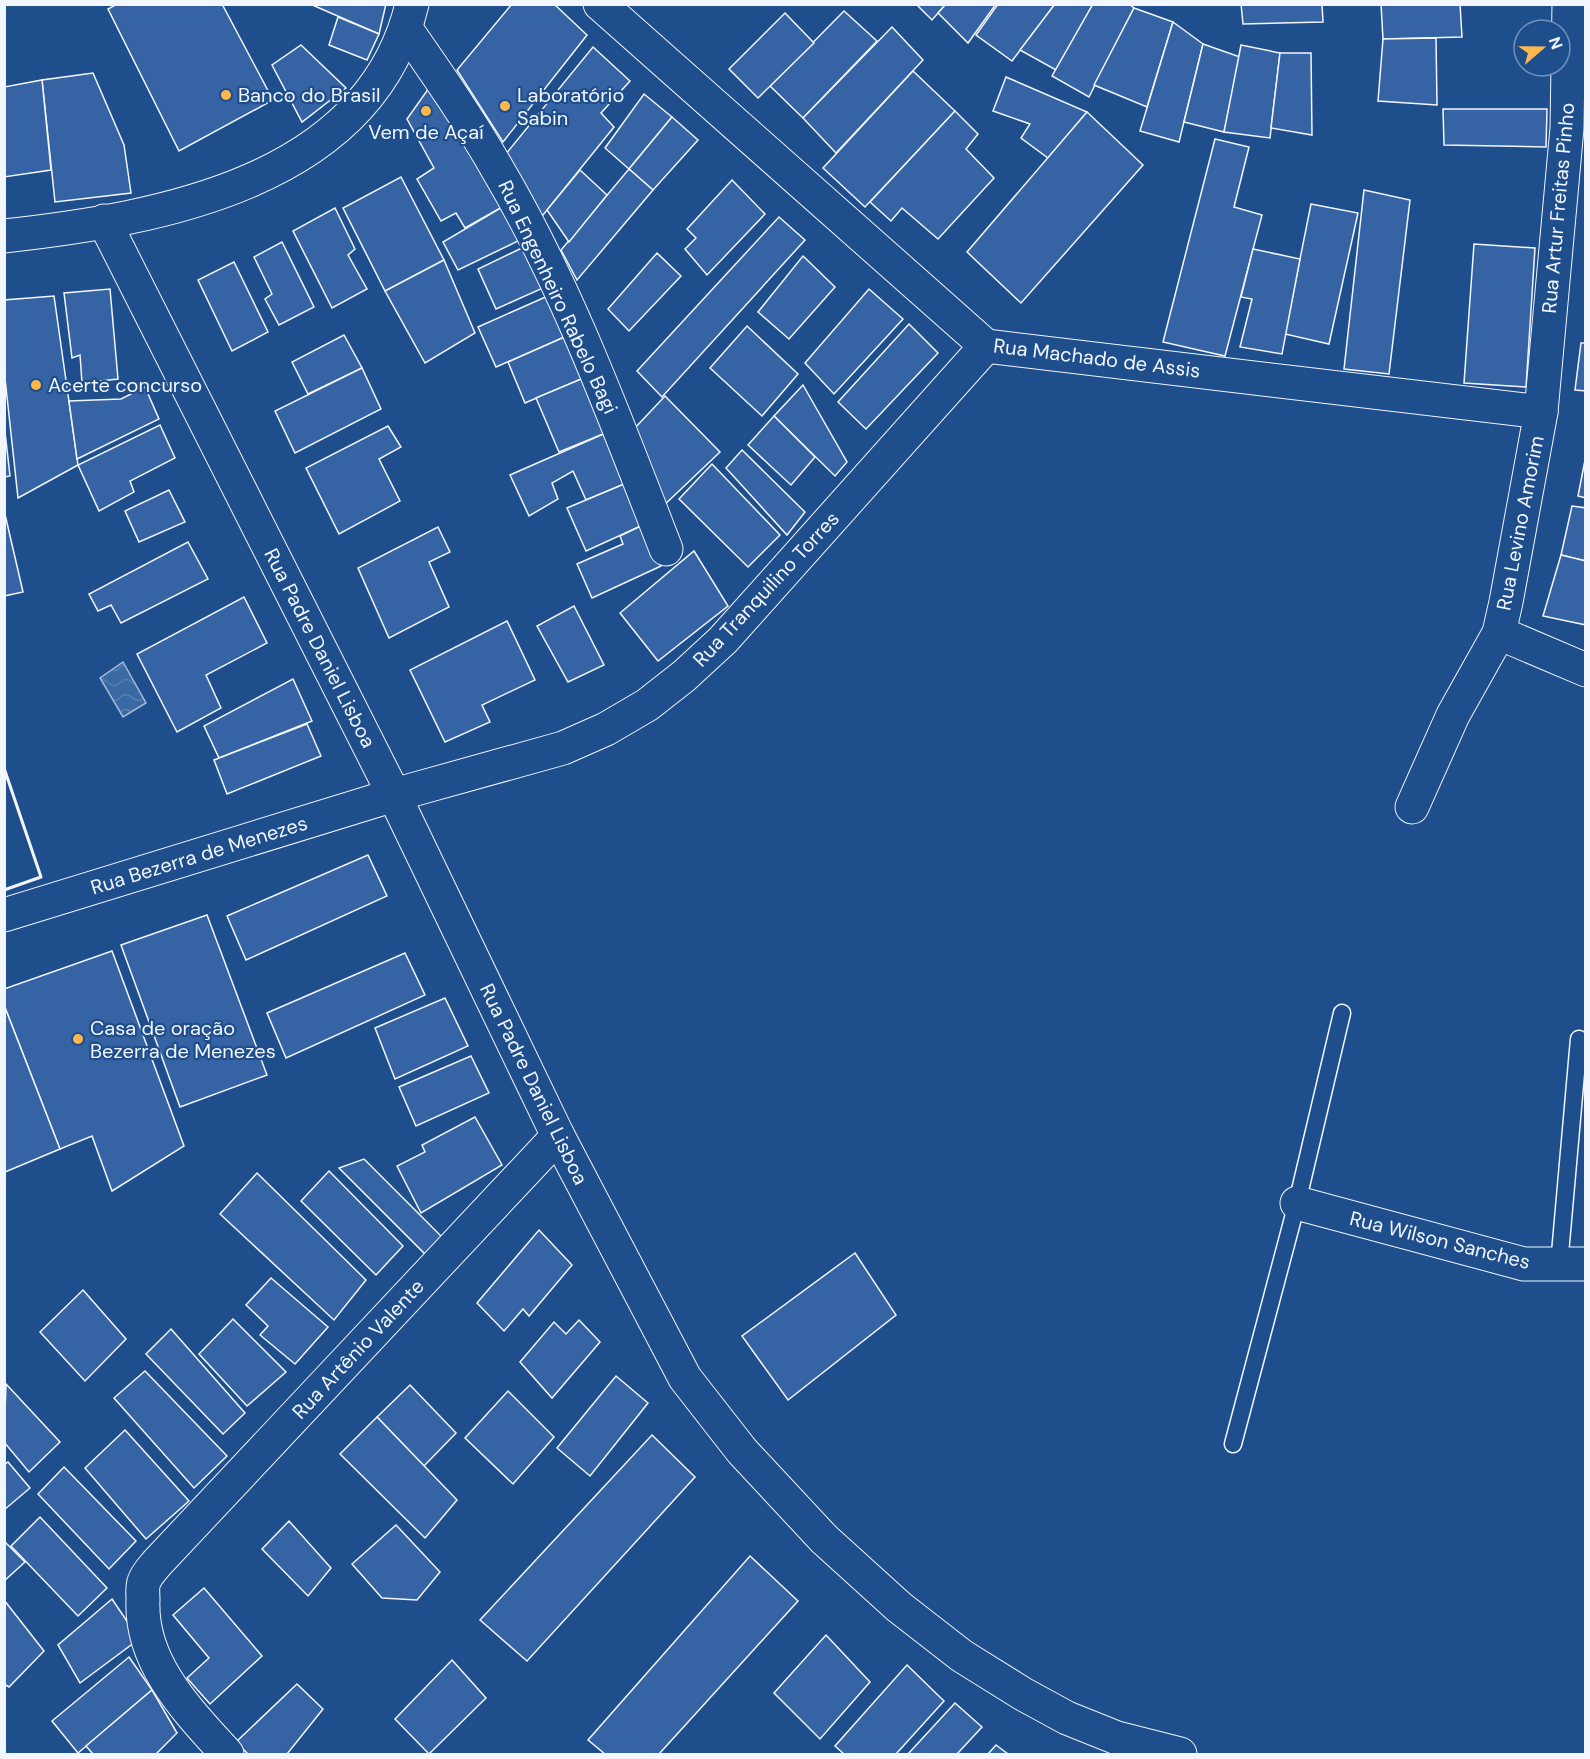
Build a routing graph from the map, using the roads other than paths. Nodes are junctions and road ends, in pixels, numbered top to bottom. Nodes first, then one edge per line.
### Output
1 (600, 4) edge
2 (1574, 7) edge
3 (409, 16) edge
4 (104, 220) junction
5 (4, 236) edge
6 (986, 346) junction
7 (1541, 412) junction
8 (666, 549) dead end
9 (1499, 633) junction
10 (1586, 670) edge
11 (394, 795) junction
12 (1412, 807) dead end
13 (4, 915) edge
14 (1342, 1013) dead end
15 (1579, 1039) dead end
16 (558, 1136) junction
17 (1297, 1203) junction
18 (1572, 1264) edge
19 (1233, 1444) dead end
20 (227, 1755) edge
21 (1180, 1755) edge

1 - 6 street, Rua Machado de Assis
2 - 7 street, Rua Artur Freitas Pinho
3 - 4 street
3 - 8 street, Rua Engenheiro Rabelo Bagi
4 - 5 street
4 - 11 street, Rua Padre Daniel Lisboa
6 - 7 street, Rua Machado de Assis
6 - 11 street, Rua Tranquilino Torres
7 - 9 street, Rua Levino Amorim
9 - 10 street, Rua Levino Amorim
9 - 12 street, Rua Levino Amorim
11 - 13 street, Rua Bezerra de Menezes
11 - 16 street, Rua Padre Daniel Lisboa
14 - 17 lane
15 - 18 lane
16 - 20 street, Rua Artênio Valente
16 - 21 street, Rua Padre Daniel Lisboa
17 - 18 street, Rua Wilson Sanches
17 - 19 lane

